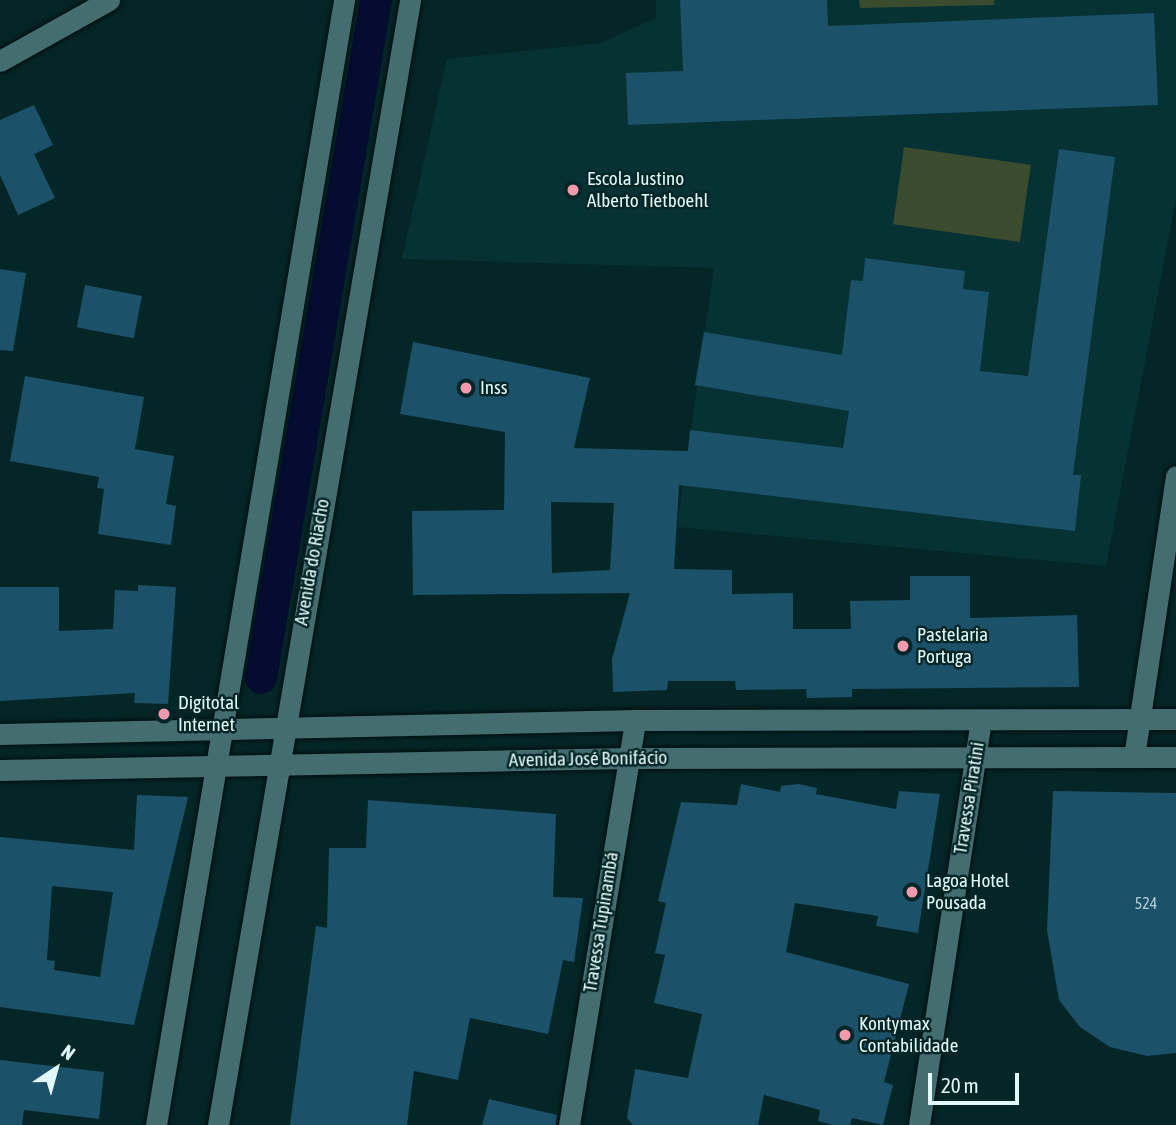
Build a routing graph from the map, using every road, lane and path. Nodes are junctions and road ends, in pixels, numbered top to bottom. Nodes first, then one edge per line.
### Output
1 (109, 0) edge
2 (344, 0) edge
3 (410, 0) edge
4 (0, 61) edge
5 (1176, 476) edge
6 (1137, 719) junction
7 (1176, 719) edge
8 (635, 720) junction
9 (981, 720) junction
10 (496, 724) junction
11 (283, 729) junction
12 (223, 732) junction
13 (0, 734) edge
14 (976, 755) junction
15 (1134, 757) junction
16 (1176, 757) edge
17 (628, 758) junction
18 (494, 761) junction
19 (218, 768) junction
20 (276, 768) junction
21 (0, 770) edge
22 (156, 1125) edge
23 (218, 1125) edge
24 (569, 1125) edge
25 (919, 1125) edge

1 - 4 street
2 - 12 street
3 - 11 street, Avenida do Riacho
5 - 6 street
6 - 7 street, Avenida José Bonifácio
6 - 9 street, Avenida José Bonifácio
6 - 15 street
8 - 9 street, Avenida José Bonifácio
8 - 10 street, Avenida José Bonifácio
8 - 17 street, Travessa Tupinambá
9 - 14 street, Travessa Piratini
10 - 11 street, Avenida José Bonifácio
10 - 18 street
11 - 12 street, Avenida José Bonifácio
11 - 20 street, Avenida do Riacho
12 - 13 street, Avenida José Bonifácio
12 - 19 street
14 - 15 street, Avenida José Bonifácio
14 - 17 street, Avenida José Bonifácio
14 - 25 street, Travessa Piratini
15 - 16 street, Avenida José Bonifácio
17 - 18 street, Avenida José Bonifácio
17 - 24 street, Travessa Tupinambá
18 - 20 street, Avenida José Bonifácio
19 - 20 street, Avenida José Bonifácio
19 - 21 street, Avenida José Bonifácio
19 - 22 street
20 - 23 street, Avenida do Riacho

